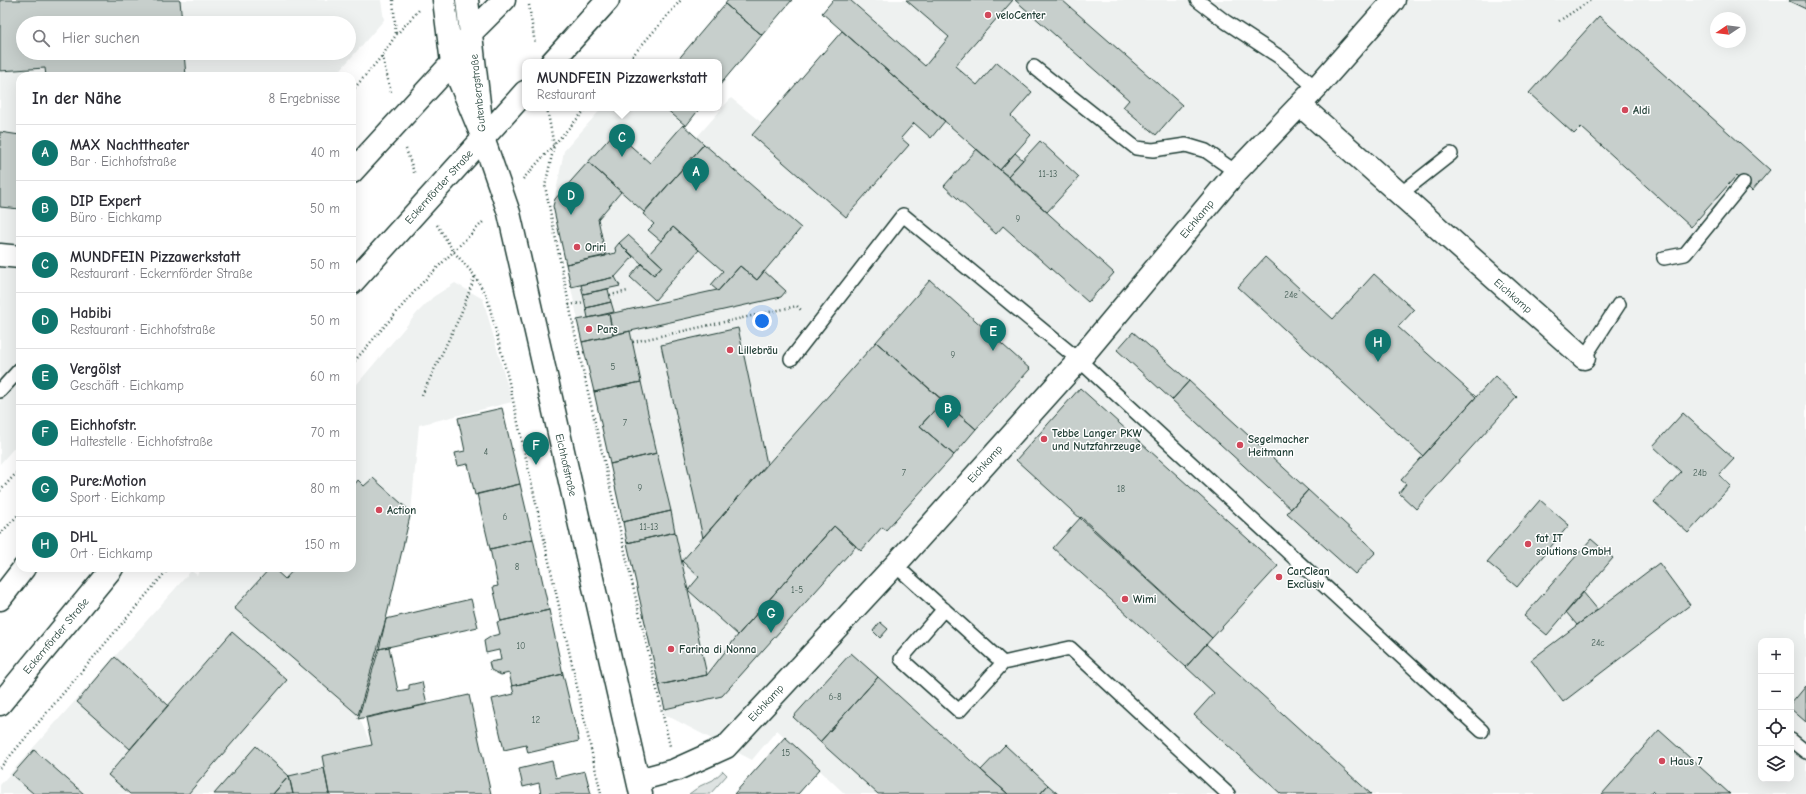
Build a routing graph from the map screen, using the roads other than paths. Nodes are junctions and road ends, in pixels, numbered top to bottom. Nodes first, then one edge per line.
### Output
1 (467, 0) edge
2 (504, 0) edge
3 (608, 0) edge
4 (1197, 0) edge
5 (1394, 0) edge
6 (434, 2) edge
7 (471, 33) junction
8 (555, 59) edge
9 (452, 62) junction
10 (1034, 67) dead end
11 (1316, 88) junction
12 (522, 95) edge
13 (1300, 105) junction
14 (483, 138) junction
15 (1450, 154) dead end
16 (356, 167) edge
17 (1236, 172) junction
18 (1743, 183) dead end
19 (1399, 195) junction
20 (0, 255) edge
21 (16, 257) edge
22 (1664, 258) dead end
23 (356, 279) edge
24 (1620, 304) dead end
25 (1584, 358) joint
26 (790, 359) dead end
27 (1079, 360) junction
28 (16, 373) edge
29 (0, 391) edge
30 (895, 565) junction
31 (21, 572) edge
32 (109, 572) edge
33 (0, 599) edge
34 (944, 609) junction
35 (1003, 663) junction
36 (1, 700) edge
37 (1482, 731) dead end
38 (1794, 742) edge
39 (1806, 752) edge
40 (640, 787) edge
41 (1228, 794) edge

1 - 7 street, Gutenbergstraße
2 - 7 street
3 - 8 street
4 - 11 lane
5 - 11 street, Eichkamp
6 - 9 street, Gutenbergstraße
7 - 9 street
7 - 14 street, Gutenbergstraße
9 - 14 street, Gutenbergstraße
9 - 16 street
10 - 17 lane
11 - 13 street, Eichkamp
12 - 14 street, Eckernförder Straße
13 - 17 street, Eichkamp
13 - 19 street, Eichkamp
14 - 23 street, Eckernförder Straße
14 - 40 street, Eichhofstraße
15 - 19 lane
17 - 27 street, Eichkamp
18 - 22 lane
19 - 25 street, Eichkamp
20 - 21 street
24 - 25 lane
26 - 27 lane
27 - 30 street, Eichkamp
27 - 37 lane
28 - 29 lane
30 - 34 lane
30 - 40 street, Eichkamp
31 - 33 street
32 - 36 street, Eckernförder Straße
34 - 35 lane
34 - 35 lane
35 - 41 lane
38 - 39 lane

